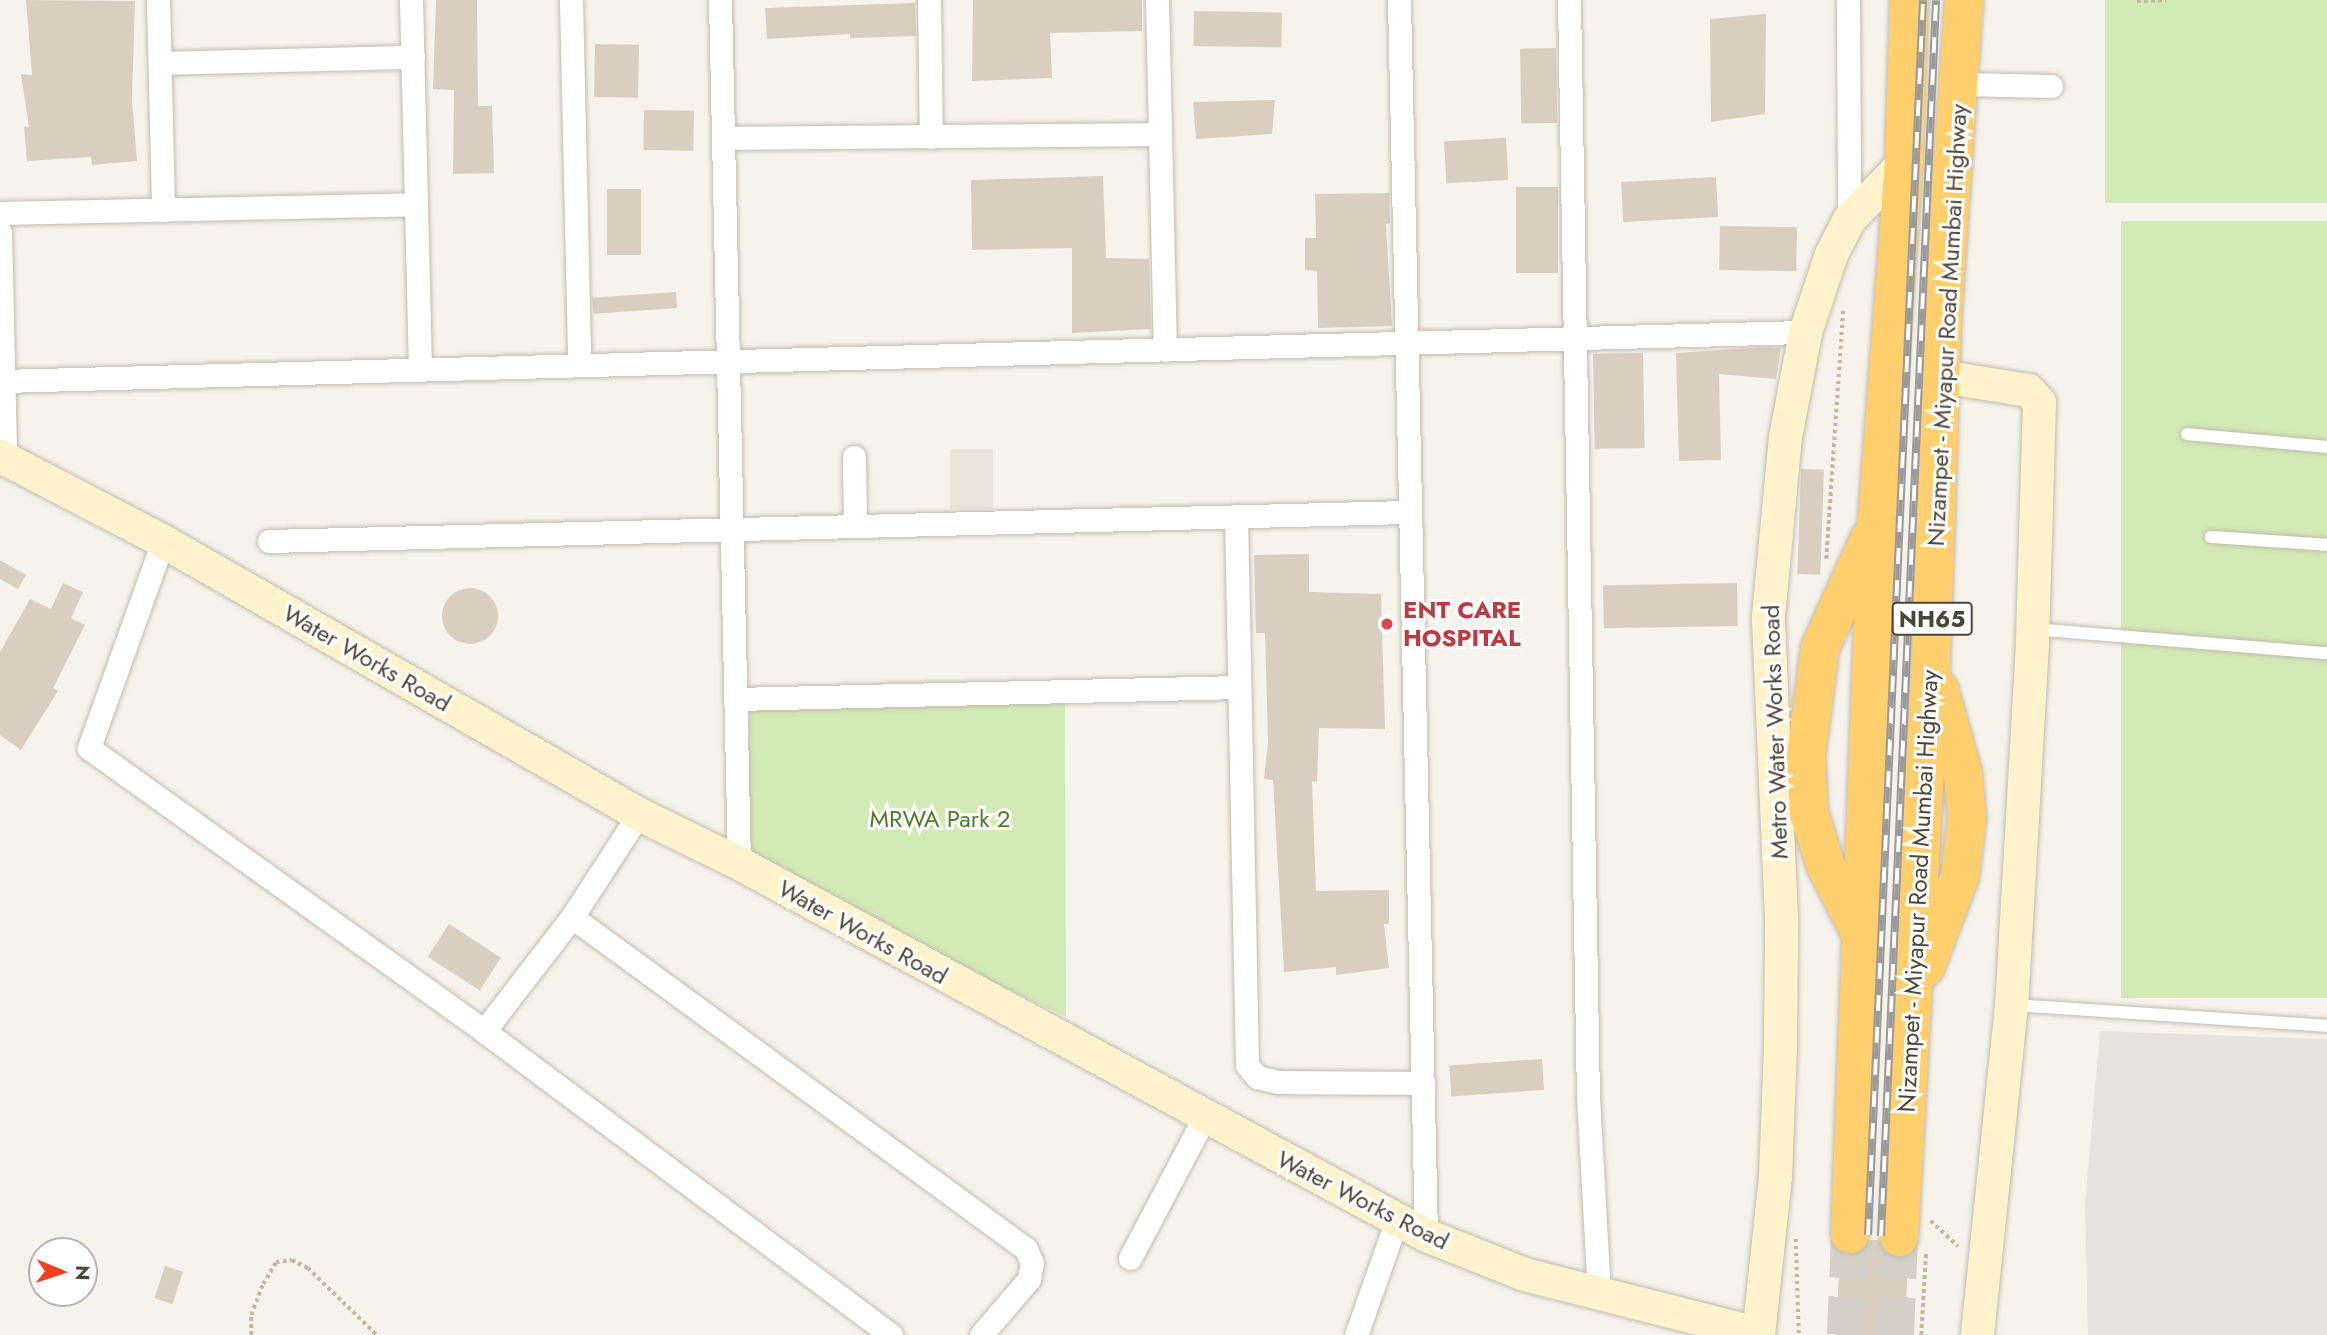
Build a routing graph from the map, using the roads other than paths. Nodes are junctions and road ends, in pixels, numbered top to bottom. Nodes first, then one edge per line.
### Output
1 (158, 0) edge
2 (411, 0) edge
3 (571, 0) edge
4 (720, 0) edge
5 (929, 0) edge
6 (1157, 0) edge
7 (1399, 0) edge
8 (1569, 0) edge
9 (1848, 0) edge
10 (1909, 0) edge
11 (1964, 0) edge
12 (413, 57) junction
13 (160, 63) junction
14 (1960, 84) junction
15 (2051, 86) dead end
16 (1160, 134) junction
17 (931, 137) junction
18 (723, 138) junction
19 (1904, 162) junction
20 (416, 204) junction
21 (163, 209) junction
22 (0, 213) edge
23 (1849, 219) junction
24 (0, 232) edge
25 (1805, 332) junction
26 (1577, 338) junction
27 (1406, 343) junction
28 (1165, 350) junction
29 (728, 361) junction
30 (579, 365) junction
31 (419, 370) junction
32 (1941, 376) junction
33 (3, 382) junction
34 (2187, 434) dead end
35 (2327, 447) edge
36 (854, 457) dead end
37 (3, 458) edge
38 (1410, 512) junction
39 (1236, 517) junction
40 (1877, 521) junction
41 (855, 526) junction
42 (732, 529) junction
43 (2211, 537) dead end
44 (163, 541) junction
45 (269, 541) dead end
46 (2327, 545) edge
47 (2033, 629) junction
48 (2327, 653) edge
49 (1239, 687) junction
50 (735, 699) junction
51 (639, 814) junction
52 (739, 863) junction
53 (572, 917) junction
54 (1864, 940) junction
55 (2011, 1005) junction
56 (2327, 1026) edge
57 (484, 1031) junction
58 (1423, 1083) junction
59 (1205, 1118) junction
60 (1396, 1219) junction
61 (1850, 1234) tunnel mouth
62 (1426, 1235) junction
63 (1917, 1237) tunnel mouth
64 (1130, 1258) dead end
65 (1599, 1295) junction
66 (1758, 1334) edge
67 (891, 1335) edge
68 (981, 1335) edge
69 (1356, 1335) edge
70 (1977, 1335) edge

1 - 13 street
2 - 12 street
3 - 30 street
4 - 18 street
5 - 17 street
6 - 16 street
7 - 27 street
8 - 26 street
9 - 23 street
10 - 19 highway, Nizampet - Miyapur Road Mumbai Highway / NH65
11 - 14 highway, Nizampet - Miyapur Road Mumbai Highway / NH65
12 - 13 street
12 - 20 street
13 - 21 street
14 - 15 street
14 - 32 highway, Nizampet - Miyapur Road Mumbai Highway / NH65
16 - 17 street
16 - 28 street
17 - 18 street
18 - 29 street
19 - 23 street, Metro Water Works Road
19 - 40 highway, Nizampet - Miyapur Road Mumbai Highway / NH65
20 - 21 street
20 - 31 street
21 - 22 street
23 - 25 street, Metro Water Works Road
24 - 33 street
25 - 26 street
25 - 66 street, Metro Water Works Road
26 - 27 street
26 - 65 street
27 - 28 street
27 - 38 street
28 - 29 street
29 - 30 street
29 - 42 street
30 - 31 street
31 - 33 street
32 - 47 street
32 - 63 highway, Nizampet - Miyapur Road Mumbai Highway / NH65
33 - 37 street
34 - 35 lane
36 - 41 street
37 - 44 street, Water Works Road
38 - 39 street
38 - 58 street
39 - 41 street
39 - 49 street
40 - 54 highway, Nizampet - Miyapur Road Mumbai Highway / NH65
40 - 54 highway
41 - 42 street
42 - 45 street
42 - 50 street
43 - 46 lane
44 - 51 street, Water Works Road
44 - 57 street
47 - 48 lane
47 - 55 street
49 - 50 street
49 - 58 street
50 - 52 street
51 - 52 street, Water Works Road
51 - 53 street
52 - 59 street, Water Works Road
53 - 57 street
53 - 68 street
54 - 61 highway, Nizampet - Miyapur Road Mumbai Highway / NH65
55 - 56 lane
55 - 70 street
57 - 67 street
58 - 62 street
59 - 60 street, Water Works Road
59 - 64 street
60 - 62 street, Water Works Road
60 - 69 street
62 - 65 street, Water Works Road
65 - 66 street, Water Works Road

